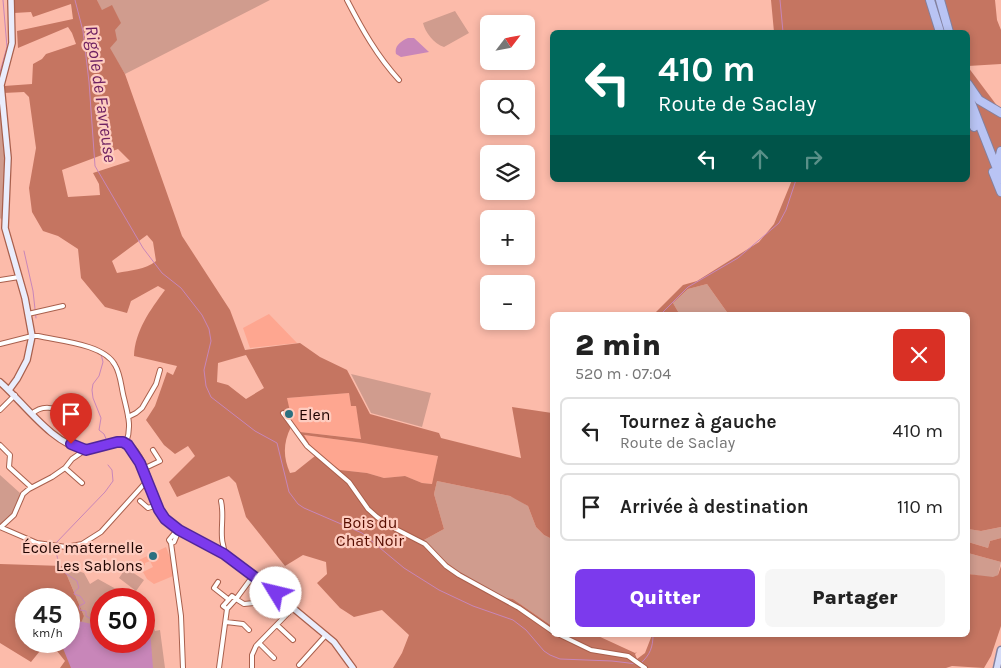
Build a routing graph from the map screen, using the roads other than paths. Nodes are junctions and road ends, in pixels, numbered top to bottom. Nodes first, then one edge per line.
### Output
1 (11, 0) edge
2 (347, 0) edge
3 (930, 0) edge
4 (940, 0) edge
5 (939, 30) edge
6 (948, 30) edge
7 (399, 80) dead end
8 (970, 87) edge
9 (970, 100) edge
10 (1001, 113) edge
11 (970, 115) edge
12 (1001, 151) edge
13 (1001, 170) edge
14 (1001, 179) edge
15 (1001, 192) edge
16 (3, 228) edge
17 (19, 277) junction
18 (0, 280) edge
19 (63, 306) dead end
20 (34, 313) junction
21 (32, 336) junction
22 (0, 344) edge
23 (160, 370) dead end
24 (0, 382) edge
25 (10, 390) junction
26 (15, 396) junction
27 (0, 410) edge
28 (67, 413) dead end
29 (283, 413) dead end
30 (32, 414) junction
31 (128, 417) junction
32 (126, 443) junction
33 (0, 445) edge
34 (86, 450) junction
35 (153, 450) dead end
36 (64, 468) junction
37 (143, 469) junction
38 (148, 481) junction
39 (82, 484) dead end
40 (31, 487) junction
41 (140, 501) dead end
42 (221, 501) dead end
43 (157, 504) junction
44 (0, 527) edge
45 (178, 529) junction
46 (224, 554) junction
47 (250, 580) dead end
48 (218, 582) dead end
49 (266, 589) junction
50 (228, 599) junction
51 (236, 599) junction
52 (293, 608) junction
53 (227, 609) junction
54 (226, 622) junction
55 (277, 625) junction
56 (550, 629) edge
57 (248, 630) dead end
58 (326, 635) junction
59 (564, 637) edge
60 (293, 640) dead end
61 (259, 643) junction
62 (1001, 650) edge
63 (274, 658) dead end
64 (299, 665) dead end
65 (641, 665) edge
66 (183, 668) edge
67 (219, 668) edge
68 (252, 668) edge
69 (353, 668) edge
70 (997, 668) edge

1 - 16 main road
2 - 7 street
3 - 5 highway
4 - 6 highway
8 - 10 highway
9 - 14 highway
11 - 15 highway
12 - 13 highway
16 - 17 main road
17 - 18 street
17 - 20 main road
19 - 20 street
20 - 21 main road
21 - 22 street
21 - 25 main road
21 - 31 street
23 - 31 street
24 - 25 main road
25 - 26 main road
26 - 27 street
26 - 30 main road
28 - 30 street
29 - 56 street
30 - 34 main road
31 - 32 street
32 - 34 main road
32 - 37 main road
33 - 40 street
34 - 36 street
35 - 37 street
36 - 39 street
36 - 40 street
37 - 38 main road
38 - 43 main road
38 - 44 street
40 - 44 street
41 - 43 street
42 - 46 street
43 - 45 main road
45 - 46 main road
45 - 66 street
46 - 49 main road
47 - 51 street
48 - 50 street
49 - 51 street
49 - 52 main road
50 - 51 street
50 - 53 street
51 - 53 street
52 - 55 street
52 - 58 main road
53 - 54 street
54 - 57 street
54 - 67 street
55 - 60 street
55 - 61 street
58 - 64 street
58 - 69 main road
59 - 65 street
61 - 63 street
61 - 68 street
62 - 70 main road

